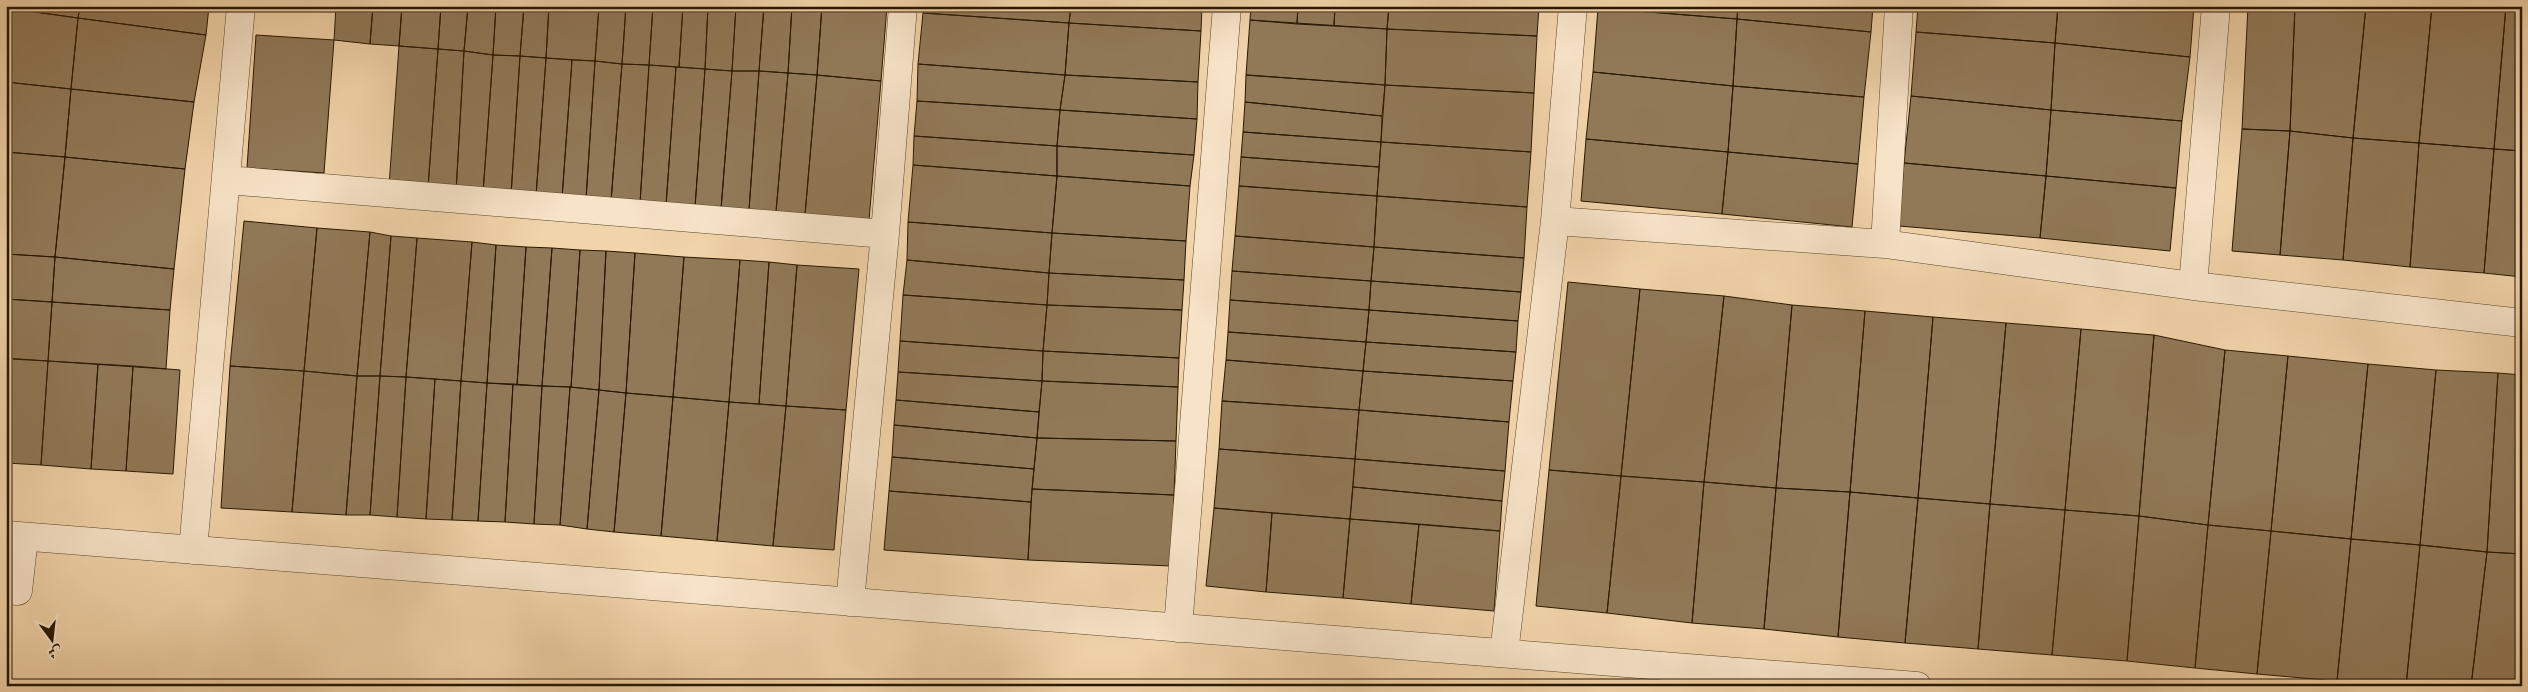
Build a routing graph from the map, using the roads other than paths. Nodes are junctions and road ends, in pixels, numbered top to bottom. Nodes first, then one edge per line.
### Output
1 (241, 6) edge
2 (903, 6) edge
3 (1227, 6) edge
4 (1574, 6) edge
5 (1899, 6) edge
6 (2216, 6) edge
7 (226, 180) junction
8 (1555, 221) junction
9 (885, 234) junction
10 (1885, 244) junction
11 (2192, 286) junction
12 (2522, 323) edge
13 (15, 536) edge
14 (193, 550) junction
15 (12, 591) edge
16 (850, 602) junction
17 (1178, 628) junction
18 (1504, 653) junction
19 (1917, 686) edge

1 - 7 street
2 - 9 street
3 - 17 street
4 - 8 street
5 - 10 street
6 - 11 street
7 - 9 street
7 - 14 street
8 - 10 street
8 - 18 street
9 - 16 street
10 - 11 street
11 - 12 street
13 - 14 street
13 - 15 street
14 - 16 street
16 - 17 street
17 - 18 street
18 - 19 street

